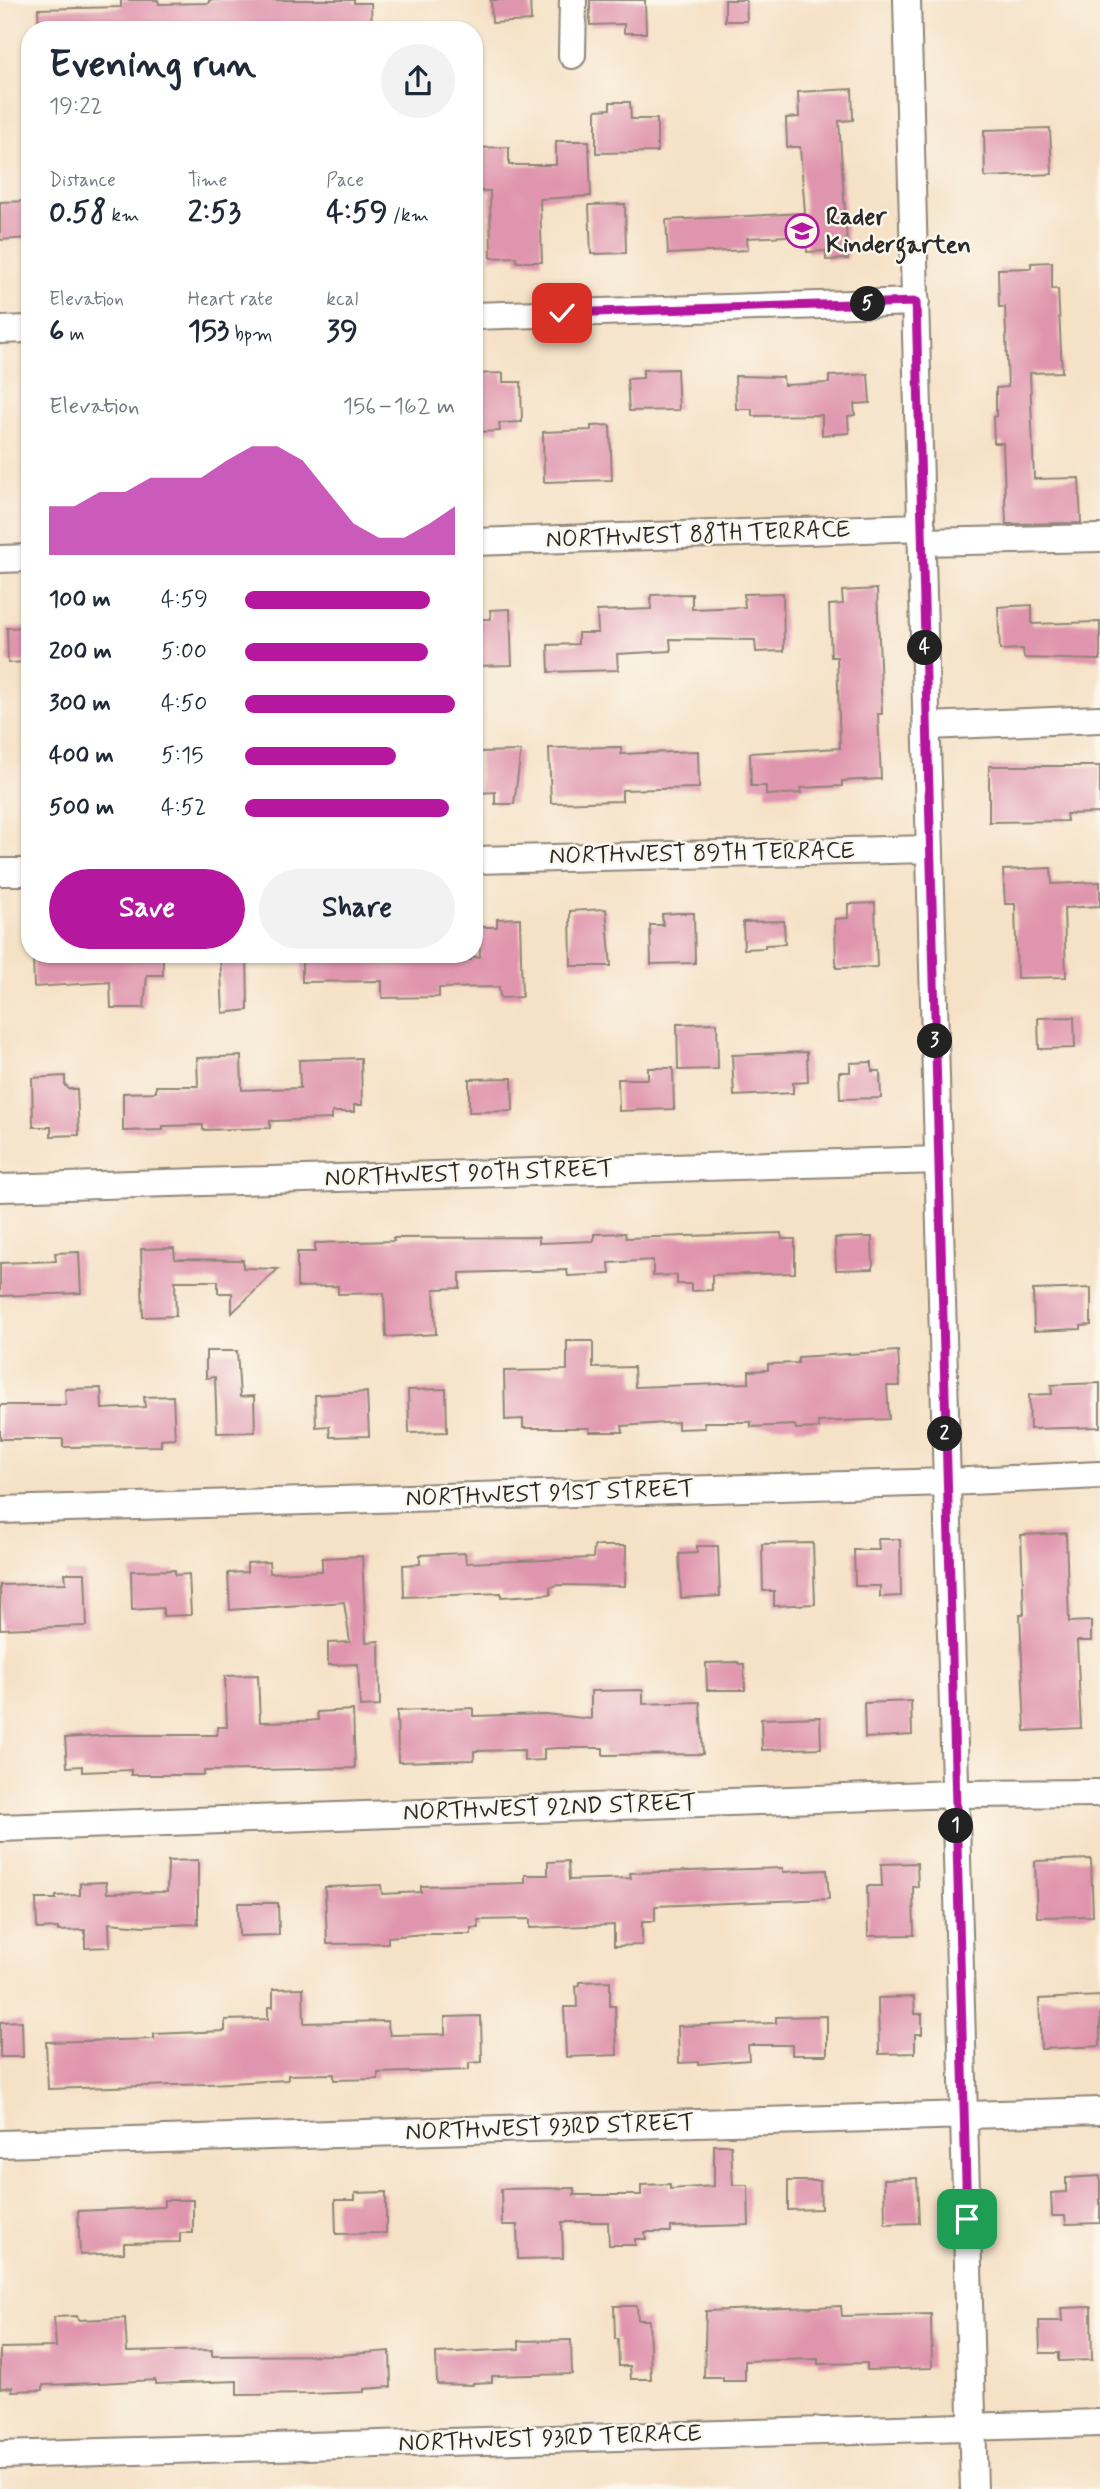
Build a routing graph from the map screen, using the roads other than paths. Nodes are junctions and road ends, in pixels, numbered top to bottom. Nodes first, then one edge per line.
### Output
1 (573, 0) edge
2 (907, 0) edge
3 (572, 55) dead end
4 (916, 302) junction
5 (483, 316) edge
6 (21, 329) edge
7 (0, 330) edge
8 (922, 535) junction
9 (1100, 538) edge
10 (483, 542) edge
11 (21, 558) edge
12 (0, 559) edge
13 (1100, 719) edge
14 (927, 726) junction
15 (930, 849) junction
16 (483, 860) edge
17 (0, 872) edge
18 (21, 872) edge
19 (939, 1160) junction
20 (0, 1188) edge
21 (1100, 1475) edge
22 (947, 1482) junction
23 (0, 1510) edge
24 (1100, 1793) edge
25 (955, 1794) junction
26 (0, 1828) edge
27 (1100, 2111) edge
28 (964, 2115) junction
29 (0, 2144) edge
30 (1100, 2423) edge
31 (972, 2427) junction
32 (0, 2455) edge
33 (974, 2489) edge

1 - 3 street
2 - 4 street
4 - 5 street
4 - 8 street
6 - 7 street
8 - 9 street, NORTHWEST 88TH TERRACE
8 - 10 street, NORTHWEST 88TH TERRACE
8 - 14 street
11 - 12 street
13 - 14 street
14 - 15 street
15 - 16 street, NORTHWEST 89TH TERRACE
15 - 19 street
17 - 18 street
19 - 20 street, NORTHWEST 90TH STREET
19 - 22 street
21 - 22 street, NORTHWEST 91ST STREET
22 - 23 street, NORTHWEST 91ST STREET
22 - 25 street
24 - 25 street, NORTHWEST 92ND STREET
25 - 26 street, NORTHWEST 92ND STREET
25 - 28 street
27 - 28 street, NORTHWEST 93RD STREET
28 - 29 street, NORTHWEST 93RD STREET
28 - 31 street
30 - 31 street, NORTHWEST 93RD TERRACE
31 - 32 street, NORTHWEST 93RD TERRACE
31 - 33 street

